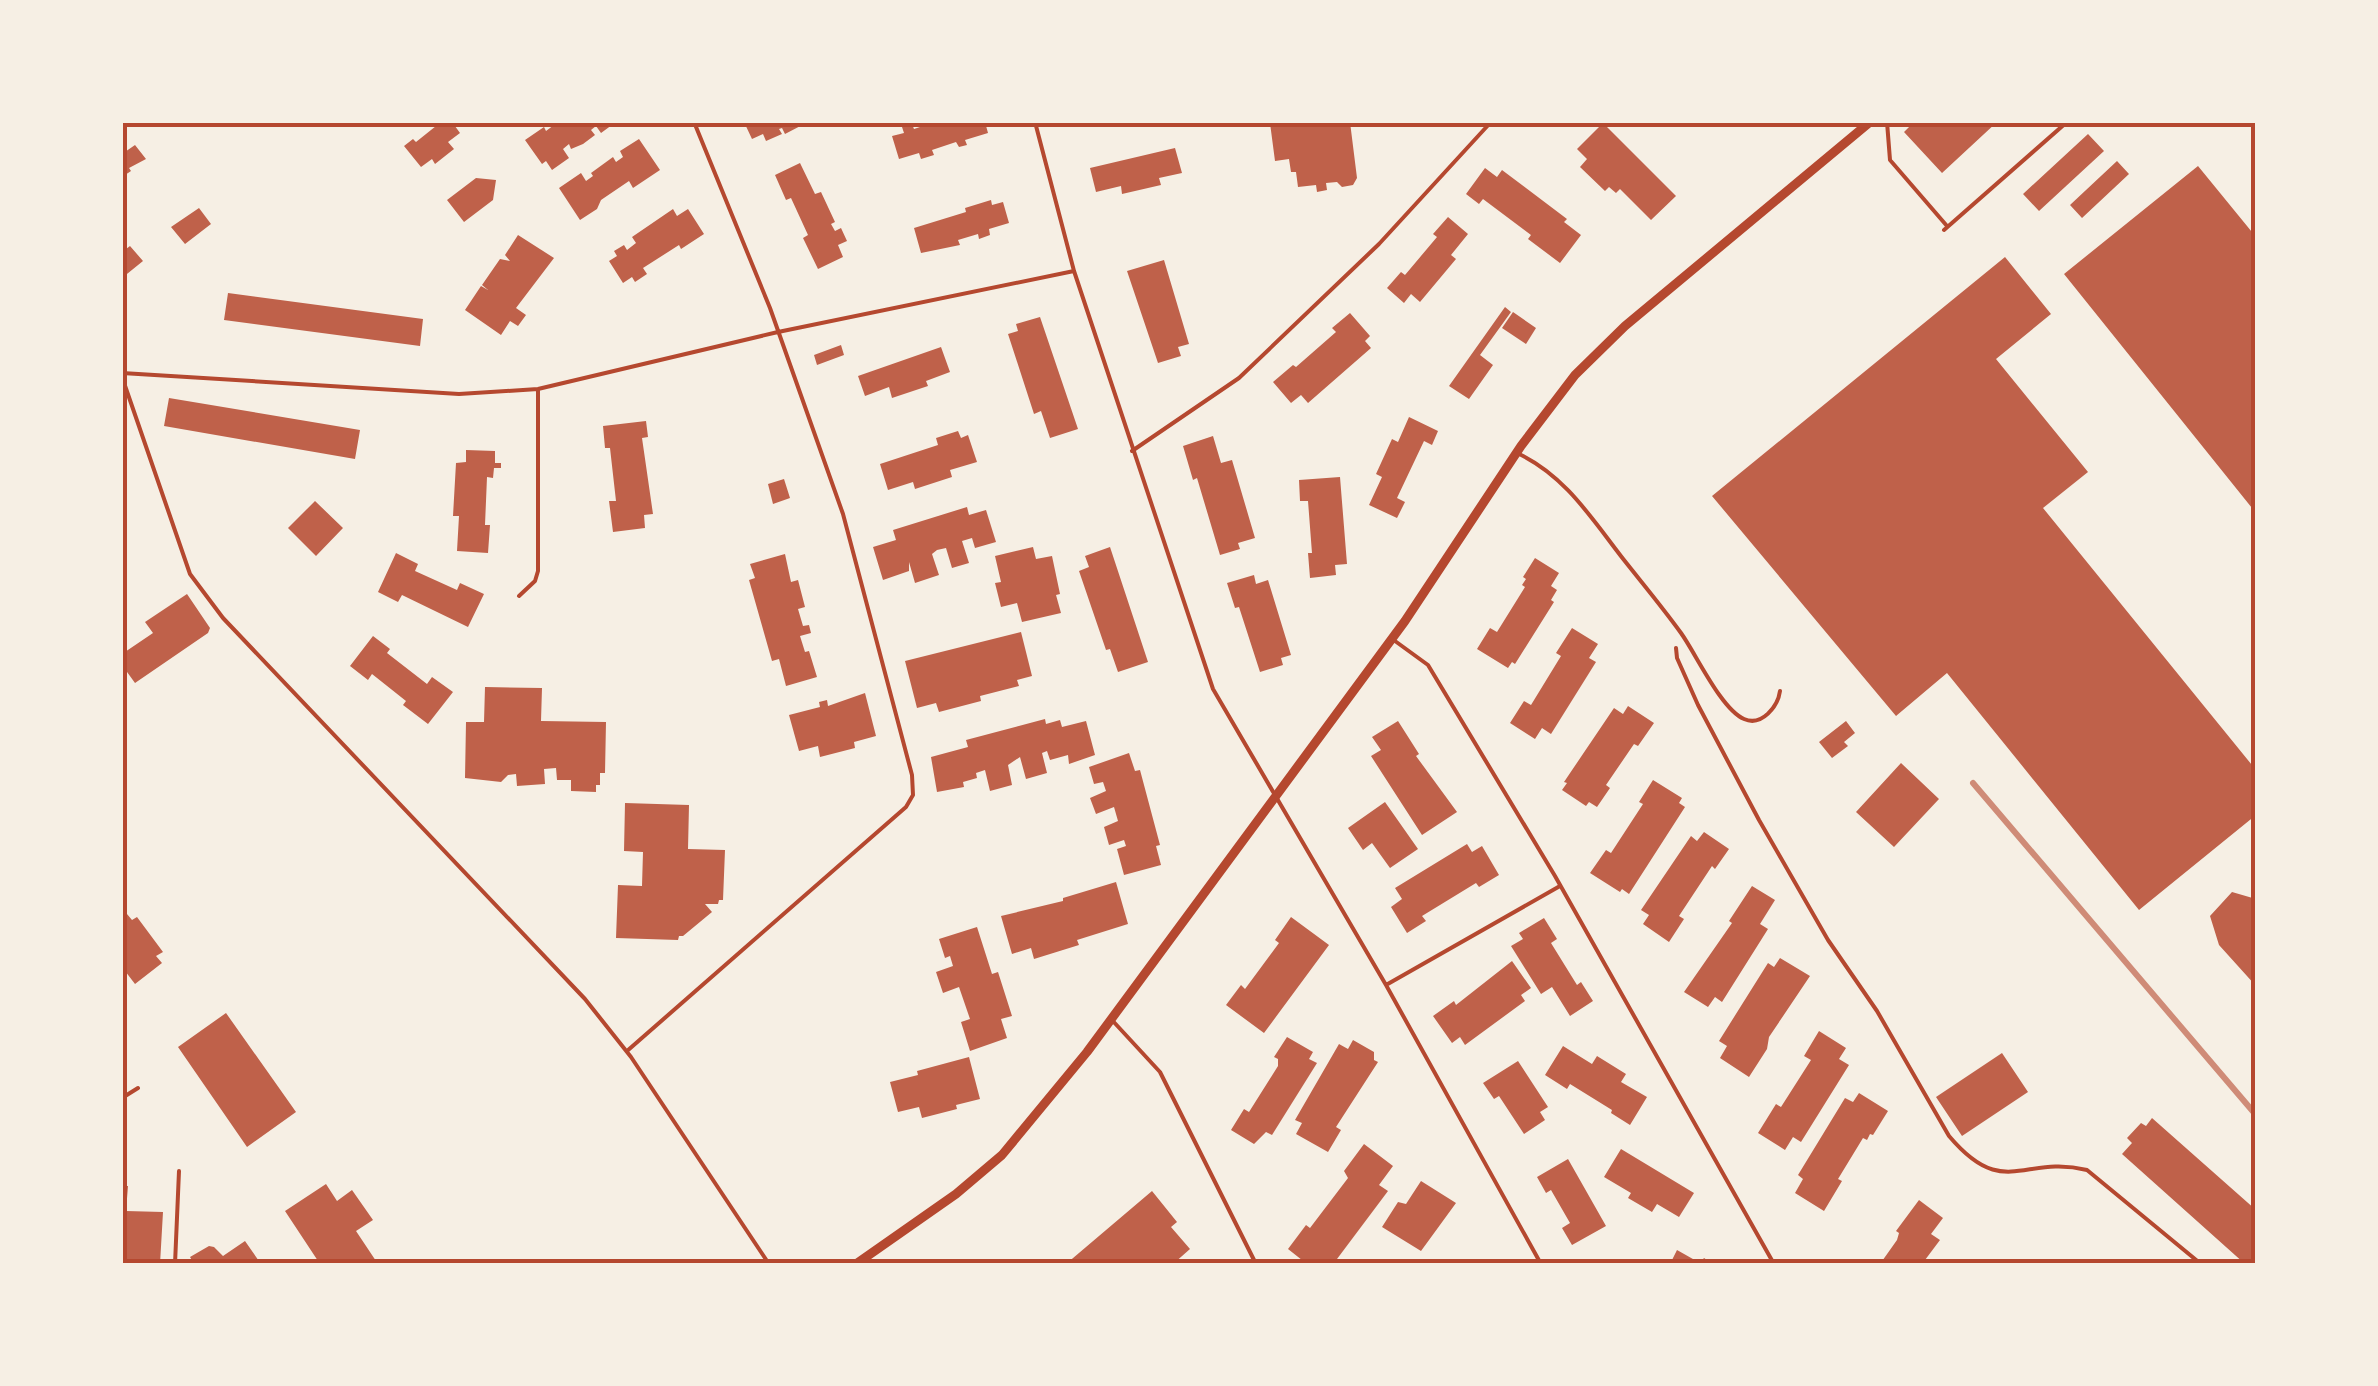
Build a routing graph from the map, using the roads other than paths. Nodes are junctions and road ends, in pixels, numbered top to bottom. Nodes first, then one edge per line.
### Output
1 (694, 122) edge
2 (1036, 122) edge
3 (1491, 122) edge
4 (1870, 122) edge
5 (1887, 122) edge
6 (2066, 123) edge
7 (1074, 271) junction
8 (778, 332) junction
9 (122, 375) edge
10 (538, 389) junction
11 (1132, 451) junction
12 (1517, 453) junction
13 (519, 596) dead end
14 (1391, 638) junction
15 (1780, 690) dead end
16 (1276, 799) junction
17 (1560, 886) junction
18 (1386, 985) junction
19 (1111, 1019) junction
20 (627, 1052) junction
21 (138, 1088) dead end
22 (122, 1098) edge
23 (179, 1171) dead end
24 (175, 1264) edge
25 (768, 1264) edge
26 (856, 1264) edge
27 (1256, 1264) edge
28 (1541, 1264) edge
29 (1774, 1264) edge

1 - 8 lane
2 - 7 lane
3 - 11 lane
4 - 12 street
5 - 6 lane
7 - 8 lane
7 - 11 lane
8 - 10 lane
8 - 20 lane
9 - 10 lane
9 - 20 lane
10 - 13 lane
11 - 16 lane
12 - 14 street
12 - 15 lane
14 - 16 street
14 - 17 lane
16 - 18 lane
16 - 19 street
17 - 18 lane
17 - 29 lane
18 - 28 lane
19 - 26 street
19 - 27 lane
20 - 25 lane
21 - 22 lane
23 - 24 lane

